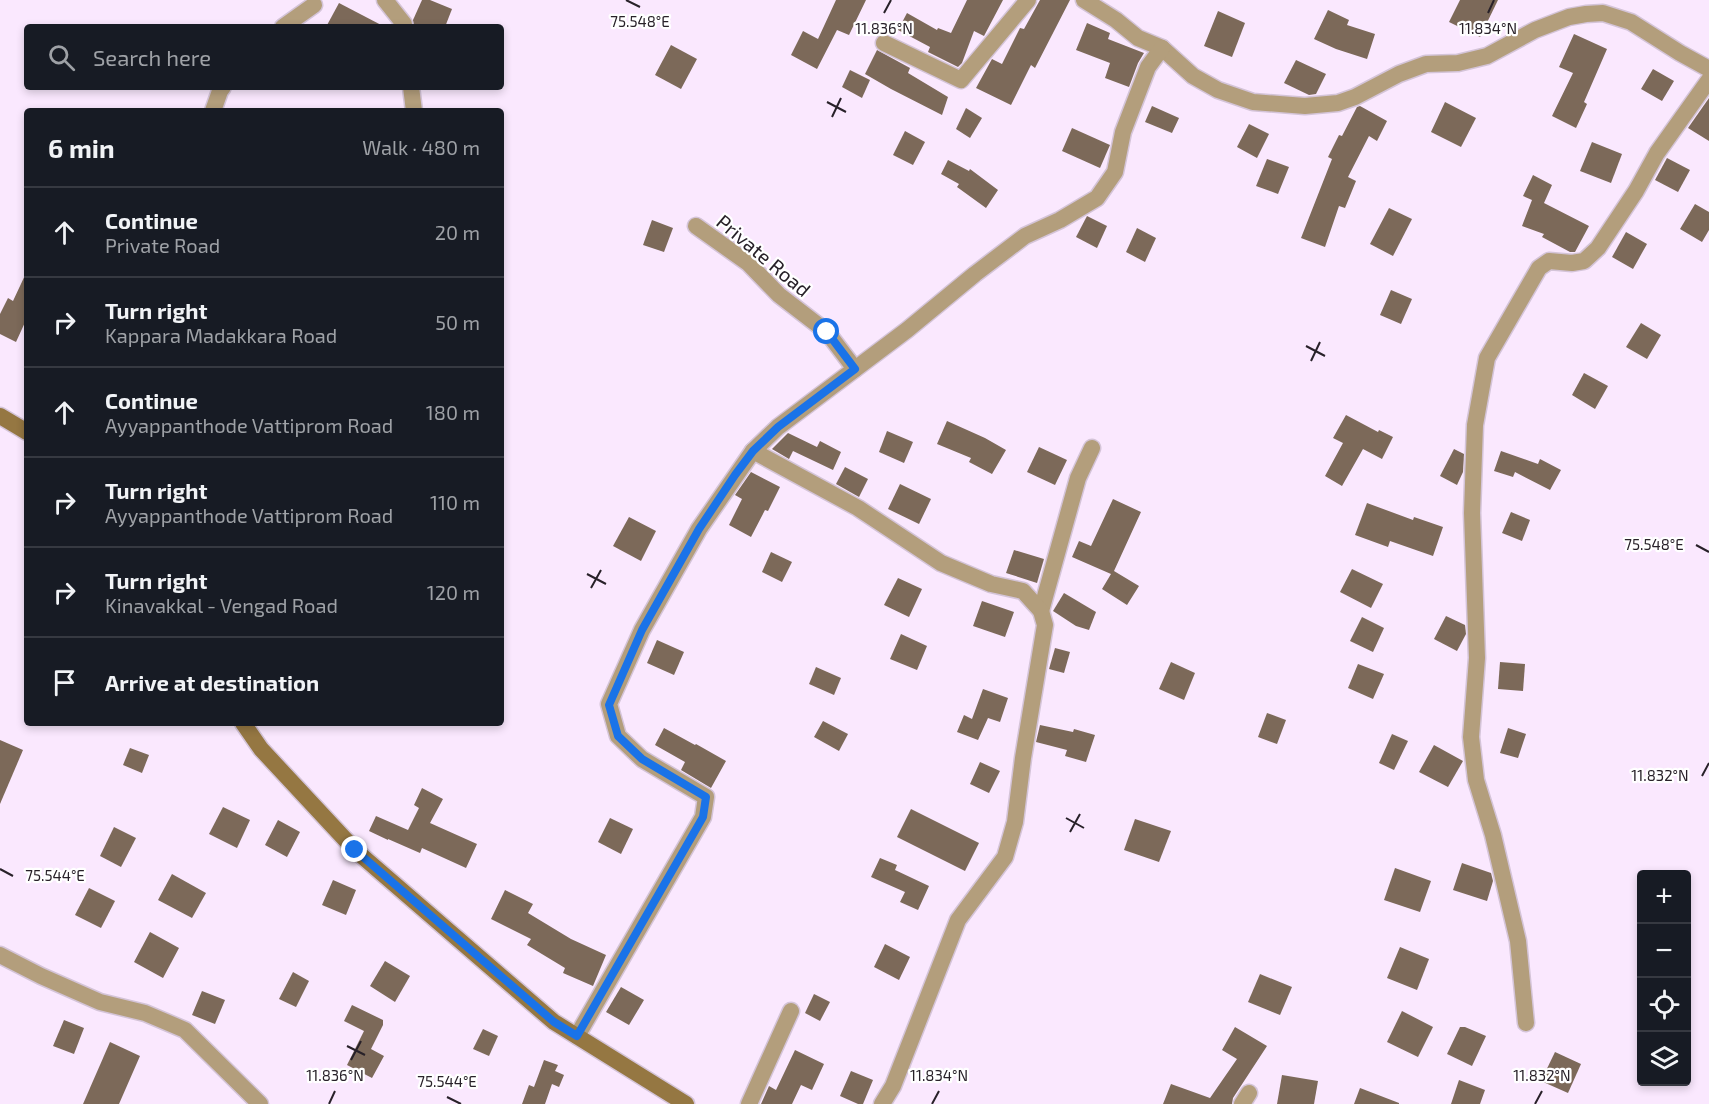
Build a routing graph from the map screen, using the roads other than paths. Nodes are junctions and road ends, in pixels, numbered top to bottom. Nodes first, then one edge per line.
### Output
1 (386, 0) edge
2 (1028, 0) edge
3 (1084, 0) edge
4 (315, 2) edge
5 (287, 24) edge
6 (404, 24) edge
7 (884, 43) dead end
8 (1162, 48) junction
9 (1709, 69) edge
10 (1709, 80) edge
11 (221, 90) edge
12 (411, 90) edge
13 (214, 108) edge
14 (414, 108) edge
15 (696, 226) dead end
16 (855, 369) junction
17 (0, 416) edge
18 (24, 430) edge
19 (1092, 448) dead end
20 (753, 451) junction
21 (1041, 611) junction
22 (245, 726) edge
23 (0, 955) edge
24 (791, 1011) dead end
25 (1526, 1023) dead end
26 (577, 1036) junction
27 (260, 1104) edge
28 (686, 1104) edge
29 (749, 1104) edge
30 (882, 1104) edge

1 - 6 street
2 - 7 street
3 - 8 street
4 - 5 street
8 - 9 street
8 - 16 street
10 - 25 street
11 - 13 street
12 - 14 street
15 - 16 street, Private Road
16 - 20 street
17 - 18 main road
19 - 21 street
20 - 21 street
20 - 26 street
21 - 30 street
22 - 26 main road
23 - 27 street
24 - 29 street
26 - 28 main road

